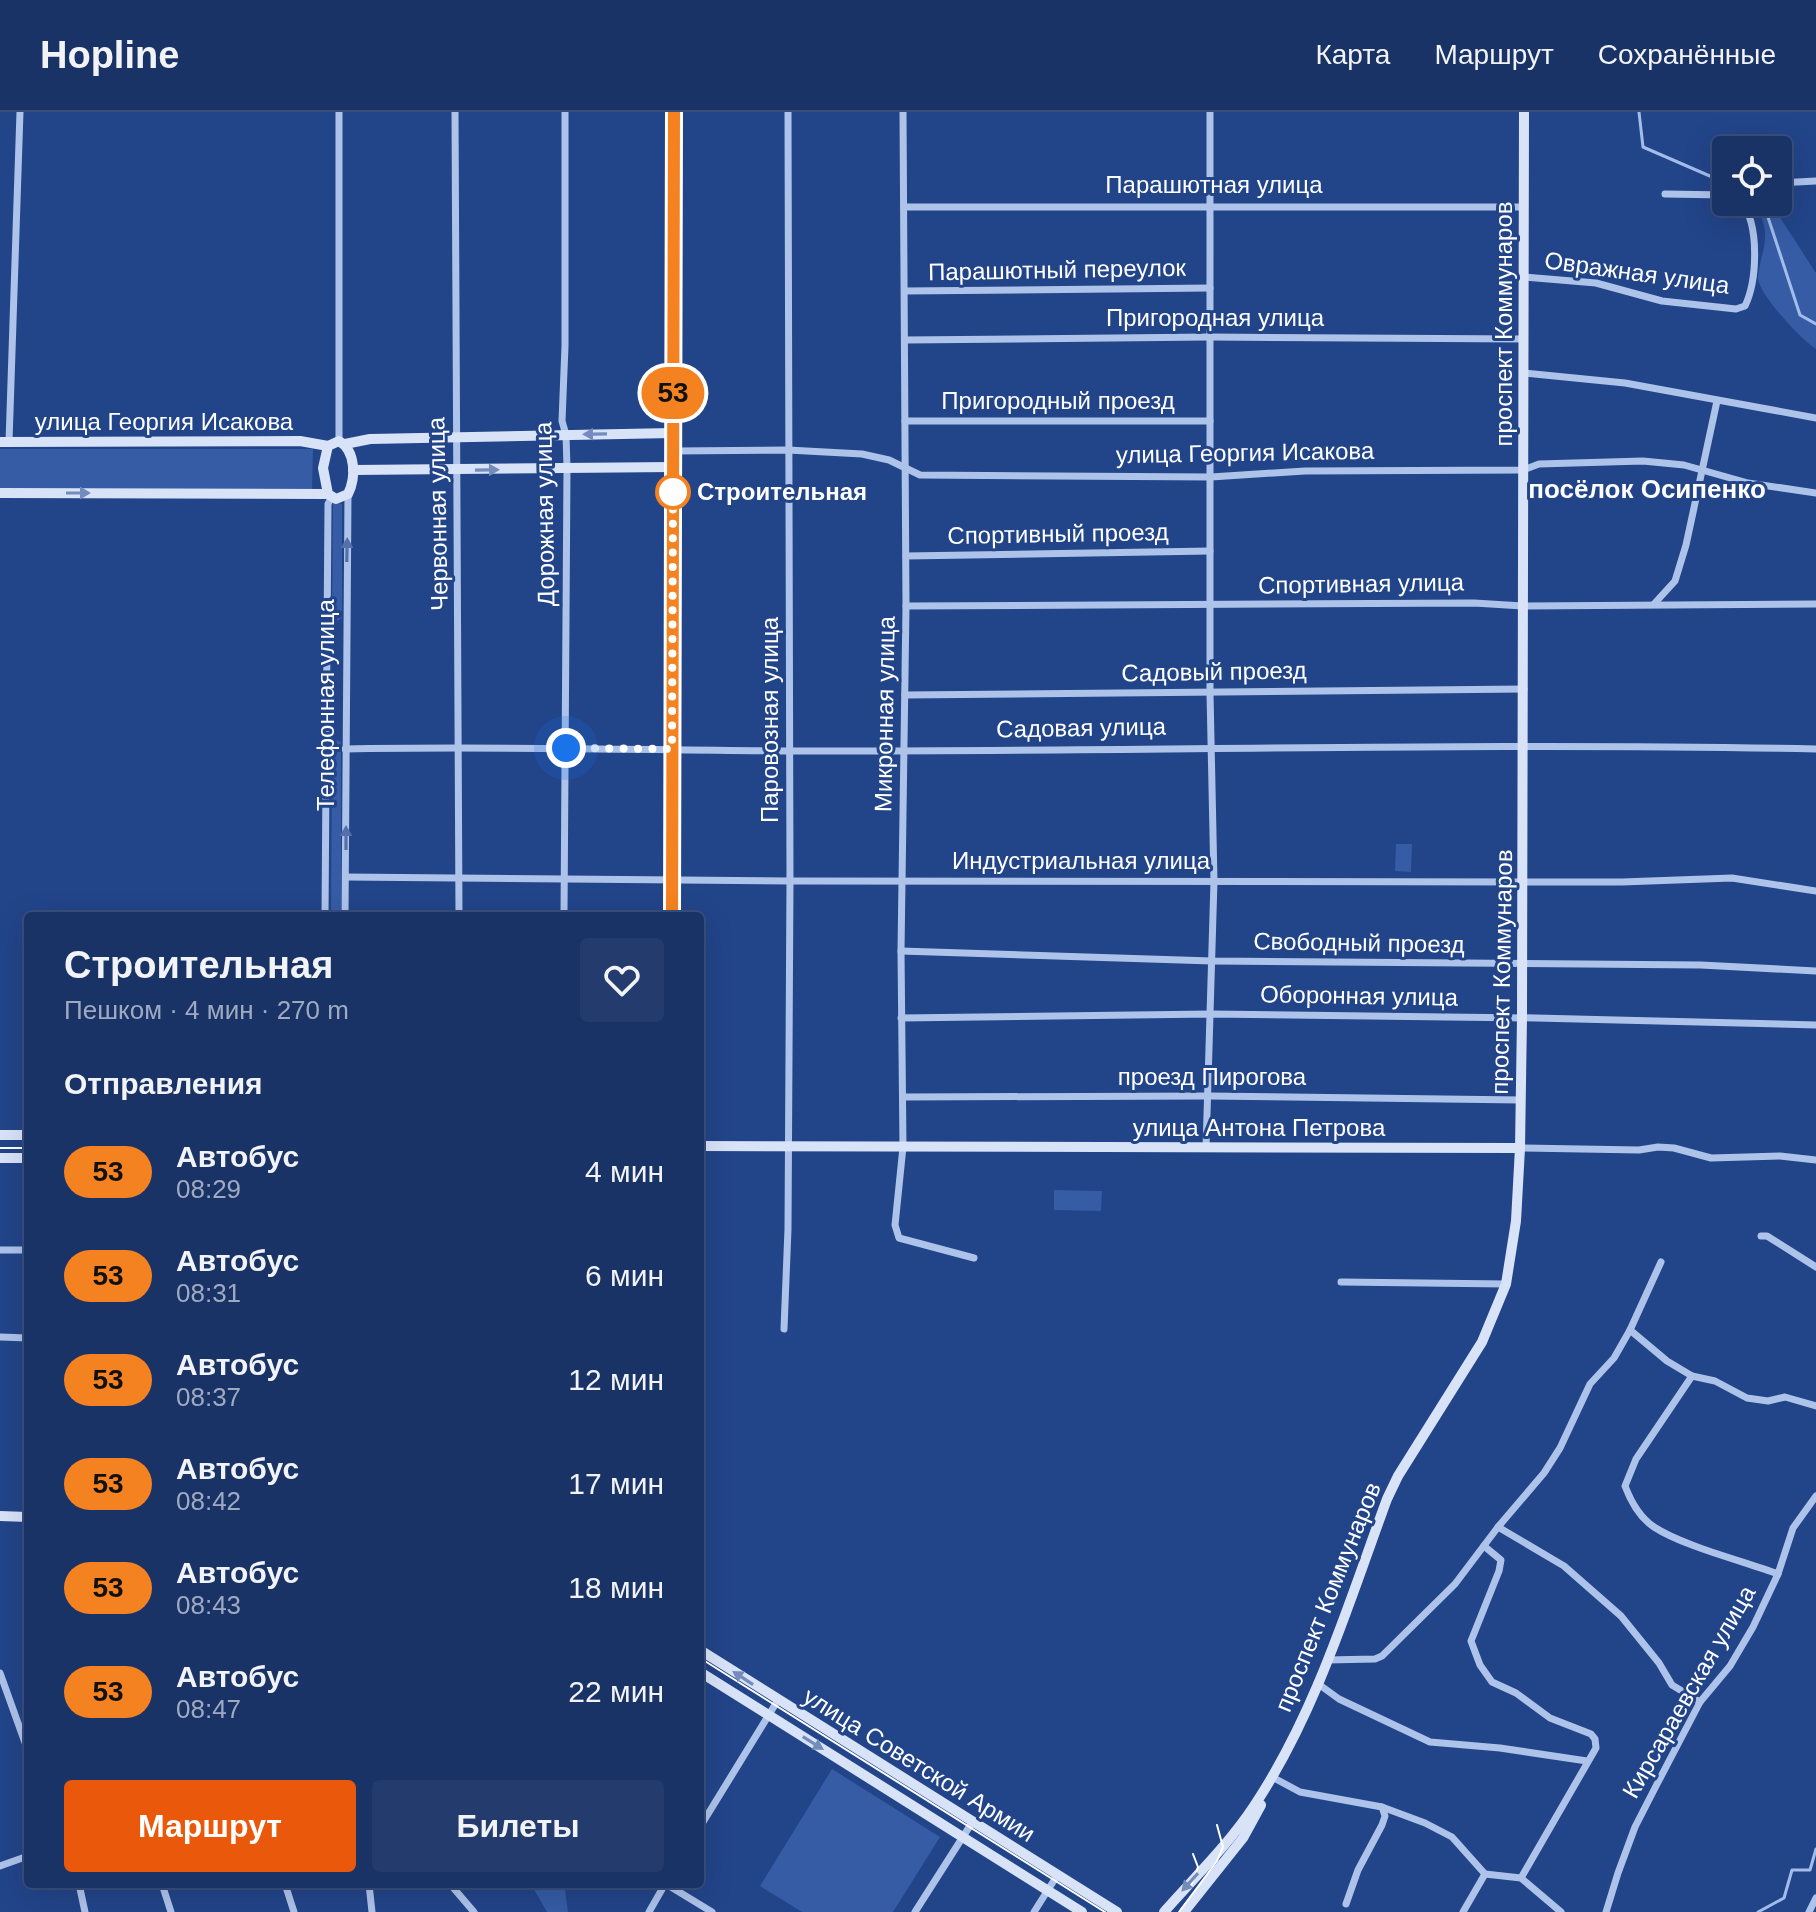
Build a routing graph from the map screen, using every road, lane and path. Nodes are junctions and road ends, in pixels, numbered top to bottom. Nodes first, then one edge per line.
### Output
1 (20, 112) edge
2 (339, 112) edge
3 (455, 112) edge
4 (565, 112) edge
5 (674, 112) edge
6 (788, 112) edge
7 (903, 112) edge
8 (1210, 112) edge
9 (1524, 112) edge
10 (1816, 181) edge
11 (1792, 182) edge
12 (1665, 194) dead end
13 (1712, 195) edge
14 (1210, 205) junction
15 (904, 207) junction
16 (1524, 207) junction
17 (1749, 216) edge
18 (1524, 277) junction
19 (1210, 288) junction
20 (905, 291) junction
21 (1209, 337) junction
22 (1524, 339) junction
23 (906, 340) junction
24 (1524, 373) junction
25 (1717, 401) junction
26 (1816, 418) edge
27 (905, 421) junction
28 (1210, 421) junction
29 (673, 433) junction
30 (566, 435) junction
31 (457, 437) junction
32 (4, 442) edge
33 (342, 443) junction
34 (328, 446) junction
35 (788, 450) junction
36 (674, 451) junction
37 (673, 467) junction
38 (567, 468) junction
39 (905, 468) junction
40 (353, 470) junction
41 (458, 470) junction
42 (1523, 470) junction
43 (1703, 471) junction
44 (1211, 477) junction
45 (0, 493) edge
46 (1816, 493) edge
47 (348, 494) junction
48 (330, 496) junction
49 (1210, 551) junction
50 (906, 556) junction
51 (1654, 604) junction
52 (1816, 604) edge
53 (1211, 605) junction
54 (906, 606) junction
55 (1523, 606) junction
56 (1524, 689) junction
57 (1210, 693) junction
58 (905, 695) junction
59 (459, 747) junction
60 (1210, 747) junction
61 (1523, 747) junction
62 (566, 748) junction
63 (345, 749) junction
64 (672, 749) junction
65 (1816, 749) edge
66 (904, 750) junction
67 (789, 751) junction
68 (346, 877) junction
69 (565, 879) junction
70 (457, 880) junction
71 (673, 880) junction
72 (903, 880) junction
73 (1523, 880) junction
74 (790, 881) junction
75 (1214, 881) junction
76 (1816, 891) edge
77 (325, 912) edge
78 (345, 912) edge
79 (459, 912) edge
80 (564, 912) edge
81 (672, 912) edge
82 (901, 951) junction
83 (1212, 961) junction
84 (1522, 964) junction
85 (1816, 971) edge
86 (1211, 1014) junction
87 (1522, 1017) junction
88 (901, 1018) junction
89 (1816, 1025) edge
90 (1208, 1096) junction
91 (903, 1097) junction
92 (1521, 1100) junction
93 (0, 1135) edge
94 (24, 1135) edge
95 (704, 1146) edge
96 (789, 1146) junction
97 (903, 1147) junction
98 (1206, 1148) junction
99 (1520, 1148) junction
100 (0, 1158) edge
101 (24, 1158) edge
102 (1816, 1160) edge
103 (1761, 1236) dead end
104 (0, 1250) edge
105 (24, 1250) edge
106 (974, 1258) dead end
107 (1661, 1262) dead end
108 (1816, 1267) edge
109 (1341, 1282) dead end
110 (1506, 1284) junction
111 (784, 1329) dead end
112 (1630, 1330) junction
113 (0, 1337) edge
114 (24, 1338) edge
115 (1692, 1376) junction
116 (1816, 1406) edge
117 (1816, 1496) edge
118 (0, 1516) edge
119 (24, 1517) edge
120 (1498, 1527) junction
121 (1484, 1546) junction
122 (1778, 1574) junction
123 (704, 1653) edge
124 (1327, 1660) junction
125 (0, 1673) edge
126 (704, 1675) edge
127 (1317, 1683) junction
128 (778, 1700) junction
129 (1700, 1702) junction
130 (768, 1716) junction
131 (24, 1740) edge
132 (1587, 1761) junction
133 (1272, 1777) junction
134 (1382, 1807) junction
135 (704, 1820) edge
136 (973, 1821) junction
137 (962, 1837) junction
138 (24, 1857) edge
139 (0, 1866) edge
140 (1058, 1874) junction
141 (1485, 1874) junction
142 (1521, 1878) junction
143 (80, 1888) edge
144 (163, 1888) edge
145 (286, 1888) edge
146 (369, 1888) edge
147 (453, 1888) edge
148 (664, 1888) edge
149 (673, 1888) edge
150 (1047, 1890) junction
151 (1816, 1898) edge
152 (1346, 1904) dead end
153 (85, 1912) edge
154 (171, 1912) edge
155 (294, 1912) edge
156 (372, 1912) edge
157 (474, 1912) edge
158 (649, 1912) edge
159 (712, 1912) edge
160 (915, 1912) edge
161 (1034, 1912) edge
162 (1082, 1912) edge
163 (1117, 1912) edge
164 (1164, 1912) edge
165 (1184, 1912) edge
166 (1463, 1912) edge
167 (1561, 1912) edge
168 (1606, 1912) edge
169 (1809, 1912) edge

1 - 32 street
2 - 33 street
3 - 31 street, Червонная улица
4 - 30 street, Дорожная улица
5 - 29 street
6 - 35 street, Паровозная улица
7 - 15 street, Микронная улица
8 - 14 street
9 - 16 street, проспект Коммунаров
10 - 11 street
12 - 13 street
14 - 15 street, Парашютная улица
14 - 16 street, Парашютная улица
14 - 19 street
15 - 20 street, Микронная улица
16 - 18 street, проспект Коммунаров
17 - 18 street, Овражная улица
18 - 22 street, проспект Коммунаров
19 - 20 street, Парашютный переулок
19 - 21 street
20 - 23 street, Микронная улица
21 - 22 street, Пригородная улица
21 - 23 street, Пригородная улица
21 - 28 street
22 - 24 street, проспект Коммунаров
23 - 27 street, Микронная улица
24 - 25 street
24 - 42 street, проспект Коммунаров
25 - 26 street
25 - 43 street
27 - 28 street, Пригородный проезд
27 - 39 street, Микронная улица
28 - 44 street
29 -> 30 street
29 - 36 street
30 - 31 street
30 - 38 street, Дорожная улица
31 - 33 street
31 - 41 street, Червонная улица
32 - 34 street, улица Георгия Исакова
33 - 34 street
33 - 40 street
34 - 48 street
35 - 36 street, улица Георгия Исакова
35 - 39 street, улица Георгия Исакова
35 - 67 street, Паровозная улица
36 - 37 street
37 - 38 street
37 - 64 street
41 -> 38 street
38 - 62 street, Дорожная улица
39 - 44 street, улица Георгия Исакова
39 - 50 street, Микронная улица
40 - 41 street
40 - 47 street
41 - 59 street, Червонная улица
42 - 43 street, улица Георгия Исакова
42 - 44 street, улица Георгия Исакова
42 - 55 street, проспект Коммунаров
43 - 46 street, улица Георгия Исакова
43 - 51 street
44 - 49 street
45 -> 48 street
47 - 48 street
63 -> 47 street, Телефонная улица
48 - 77 street, Телефонная улица
49 - 50 street, Спортивный проезд
49 - 53 street
50 - 54 street, Микронная улица
51 - 52 street, Спортивная улица
51 - 55 street, Спортивная улица
53 - 54 street, Спортивная улица
53 - 55 street, Спортивная улица
53 - 57 street
54 - 58 street, Микронная улица
55 - 56 street, проспект Коммунаров
56 - 57 street, Садовый проезд
56 - 61 street, проспект Коммунаров
57 - 58 street, Садовый проезд
57 - 60 street
58 - 66 street, Микронная улица
59 - 62 street, Садовая улица
59 - 63 street, Садовая улица
59 - 70 street, Червонная улица
60 - 61 street, Садовая улица
60 - 66 street, Садовая улица
60 - 75 street
61 - 65 street, Садовая улица
61 - 73 street, проспект Коммунаров
62 - 64 street, Садовая улица
62 - 69 street, Дорожная улица
68 -> 63 street, Телефонная улица
64 - 67 street, Садовая улица
64 - 71 street
66 - 67 street, Садовая улица
66 - 72 street, Микронная улица
67 - 74 street, Паровозная улица
68 - 70 street, Индустриальная улица
68 - 78 street, Телефонная улица
69 - 70 street, Индустриальная улица
69 - 71 street, Индустриальная улица
69 - 80 street, Дорожная улица
70 - 79 street, Червонная улица
71 - 74 street, Индустриальная улица
71 - 81 street
72 - 74 street, Индустриальная улица
72 - 75 street, Индустриальная улица
72 - 82 street, Микронная улица
73 - 75 street, Индустриальная улица
73 - 76 street, Индустриальная улица
73 - 84 street, проспект Коммунаров
74 - 96 street, Паровозная улица
75 - 83 street
82 - 83 street, Свободный проезд
82 - 88 street, Микронная улица
83 - 84 street, Свободный проезд
83 - 86 street
84 - 85 street, Свободный проезд
84 - 87 street, проспект Коммунаров
86 - 87 street, Оборонная улица
86 - 88 street, Оборонная улица
86 - 90 street
87 - 89 street, Оборонная улица
87 - 92 street, проспект Коммунаров
88 - 91 street, Микронная улица
90 - 91 street, проезд Пирогова
90 - 92 street, проезд Пирогова
90 - 98 street
91 - 97 street, Микронная улица
92 - 99 street, проспект Коммунаров
93 - 94 street
95 - 96 street, улица Антона Петрова
96 - 97 street, улица Антона Петрова
96 - 111 street, Паровозная улица
97 - 98 street, улица Антона Петрова
97 - 106 street, Микронная улица
98 - 99 street, улица Антона Петрова
99 - 102 street, улица Антона Петрова
99 - 110 street, проспект Коммунаров
100 - 101 street
103 - 108 street
104 - 105 street
107 - 112 street
109 - 110 street
110 - 124 street, проспект Коммунаров
112 - 115 street
112 - 120 street
113 - 114 street
115 - 116 street
115 - 122 street
117 - 122 street, Кирсараевская улица
118 - 119 street
120 - 121 street
120 - 129 street
121 - 124 street
121 - 132 street
122 - 129 street, Кирсараевская улица
128 -> 123 street, улица Советской Армии
124 - 127 street, проспект Коммунаров
125 - 131 street
126 - 130 street, улица Советской Армии
127 - 132 street
127 - 133 street, проспект Коммунаров
128 - 130 street
128 - 136 street, улица Советской Армии
129 - 168 street, Кирсараевская улица
130 - 135 street
130 -> 137 street, улица Советской Армии
132 - 142 street
133 - 134 street
133 -> 164 street, проспект Коммунаров
133 - 165 street, проспект Коммунаров
134 - 141 street
134 - 152 street
136 - 137 street
136 - 140 street, улица Советской Армии
137 - 150 street, улица Советской Армии
137 - 160 street
138 - 139 street
140 - 150 street
140 - 163 street, улица Советской Армии
141 - 142 street
141 - 166 street
142 - 167 street
143 - 153 street
144 - 154 street
145 - 155 street
146 - 156 street
147 - 157 street
148 - 158 street
149 - 159 street
150 - 161 street
150 - 162 street, улица Советской Армии
151 - 169 street

